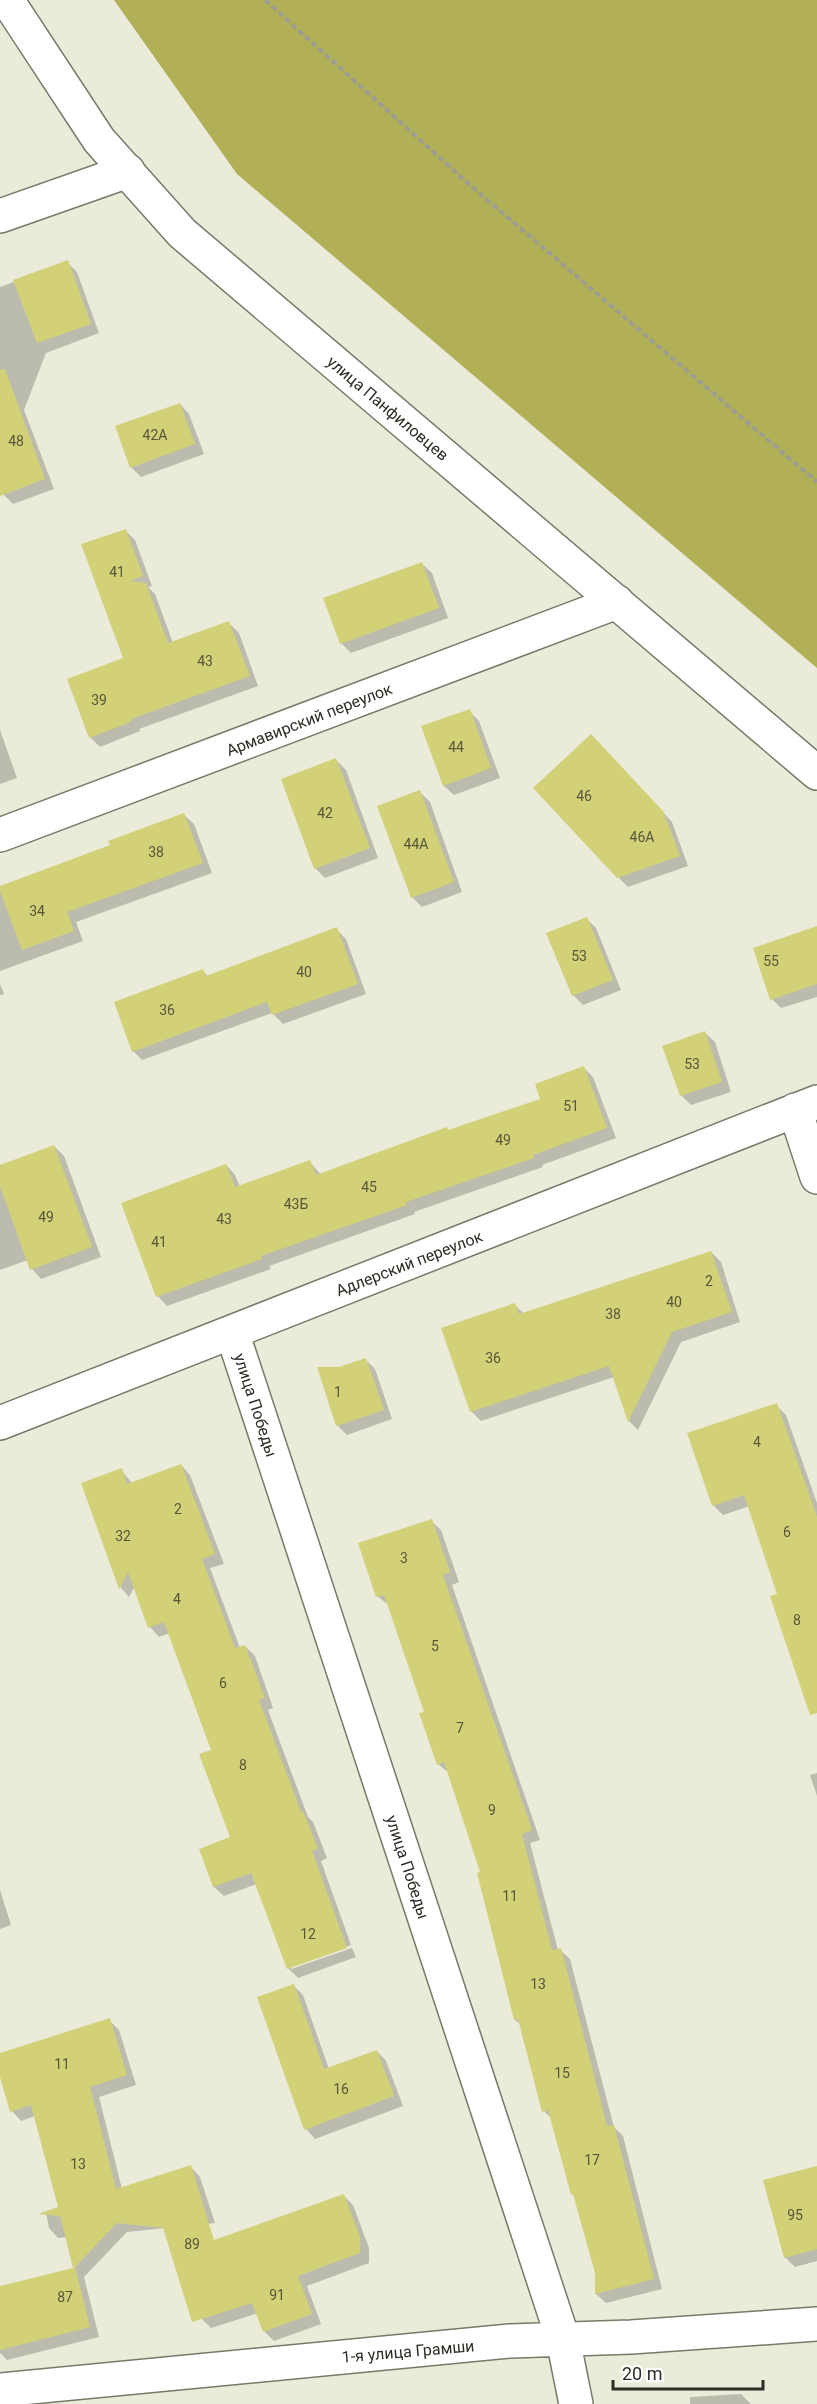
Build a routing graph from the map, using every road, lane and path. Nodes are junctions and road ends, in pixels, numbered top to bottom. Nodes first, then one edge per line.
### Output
1 (7, 0) edge
2 (265, 0) edge
3 (128, 171) junction
4 (0, 216) edge
5 (817, 482) edge
6 (617, 602) junction
7 (817, 773) edge
8 (0, 835) edge
9 (806, 1106) edge
10 (817, 1177) edge
11 (232, 1332) junction
12 (0, 1423) edge
13 (817, 2324) edge
14 (563, 2339) junction
15 (0, 2390) edge
16 (576, 2404) edge

1 - 3 street, улица Панфиловцев
2 - 5 path
3 - 4 street
3 - 6 street, улица Панфиловцев
6 - 7 street, улица Панфиловцев
6 - 8 street, Армавирский переулок
9 - 10 street
9 - 11 street, Адлерский переулок
11 - 12 street, Адлерский переулок
11 - 14 street, улица Победы
13 - 14 street, 1-я улица Грамши
14 - 15 street, 1-я улица Грамши
14 - 16 street, улица Победы

